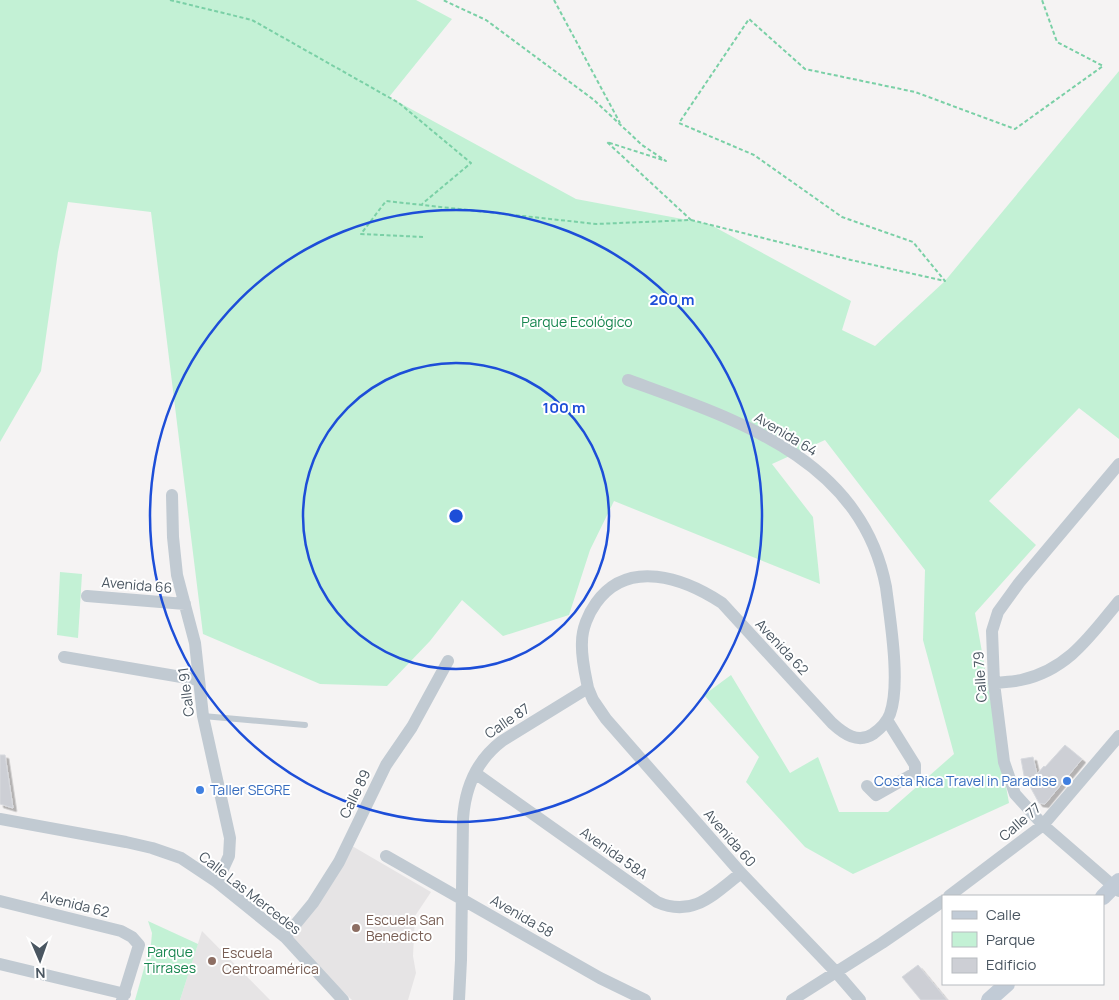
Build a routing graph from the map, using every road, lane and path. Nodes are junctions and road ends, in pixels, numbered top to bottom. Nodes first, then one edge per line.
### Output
1 (170, 0) edge
2 (442, 0) edge
3 (554, 0) edge
4 (1042, 0) edge
5 (621, 126) junction
6 (422, 205) junction
7 (691, 220) junction
8 (423, 237) dead end
9 (628, 380) dead end
10 (1119, 464) edge
11 (172, 495) dead end
12 (87, 596) dead end
13 (1119, 601) edge
14 (185, 604) junction
15 (64, 657) dead end
16 (448, 661) dead end
17 (200, 680) junction
18 (994, 684) junction
19 (588, 688) junction
20 (203, 716) junction
21 (887, 720) junction
22 (305, 725) dead end
23 (1119, 736) edge
24 (475, 774) junction
25 (867, 786) dead end
26 (0, 819) edge
27 (1043, 825) junction
28 (386, 856) dead end
29 (741, 873) junction
30 (217, 882) junction
31 (1114, 889) edge
32 (950, 895) edge
33 (462, 898) junction
34 (0, 900) edge
35 (942, 902) edge
36 (285, 937) junction
37 (0, 964) edge
38 (835, 971) junction
39 (1006, 985) edge
40 (123, 997) edge
41 (343, 1000) edge
42 (458, 1000) edge
43 (645, 1000) edge
44 (792, 1000) edge
45 (860, 1000) edge
46 (989, 1000) edge

1 - 6 path
2 - 5 path
3 - 5 path
4 - 7 path
5 - 7 path
6 - 7 path
6 - 8 path
9 - 21 street, Avenida 64
10 - 18 street, Calle 79
11 - 14 street, Calle 91
12 - 14 street, Avenida 66
13 - 18 street
14 - 17 street, Calle 91
15 - 17 street
16 - 36 street, Calle 89
17 - 20 street, Calle 91
18 - 27 street, Calle 79
19 - 21 street, Avenida 62
19 - 24 street, Calle 87
19 - 29 street, Avenida 60
20 - 22 lane
20 - 30 street, Calle 91
21 - 25 street
23 - 27 street, Calle 77
24 - 29 street, Avenida 58A
24 - 33 street, Calle 87
26 - 30 street, Calle Las Mercedes
27 - 31 street, Calle 79
27 - 32 street, Calle 77
28 - 33 street, Avenida 58
29 - 38 street, Avenida 60
30 - 36 street, Calle Las Mercedes
33 - 42 street, Calle 87
33 - 43 street, Avenida 58
34 - 40 street, Avenida 62
35 - 38 street
36 - 41 street, Calle Las Mercedes
37 - 40 street
38 - 44 street
38 - 45 street, Avenida 60
39 - 46 main road

